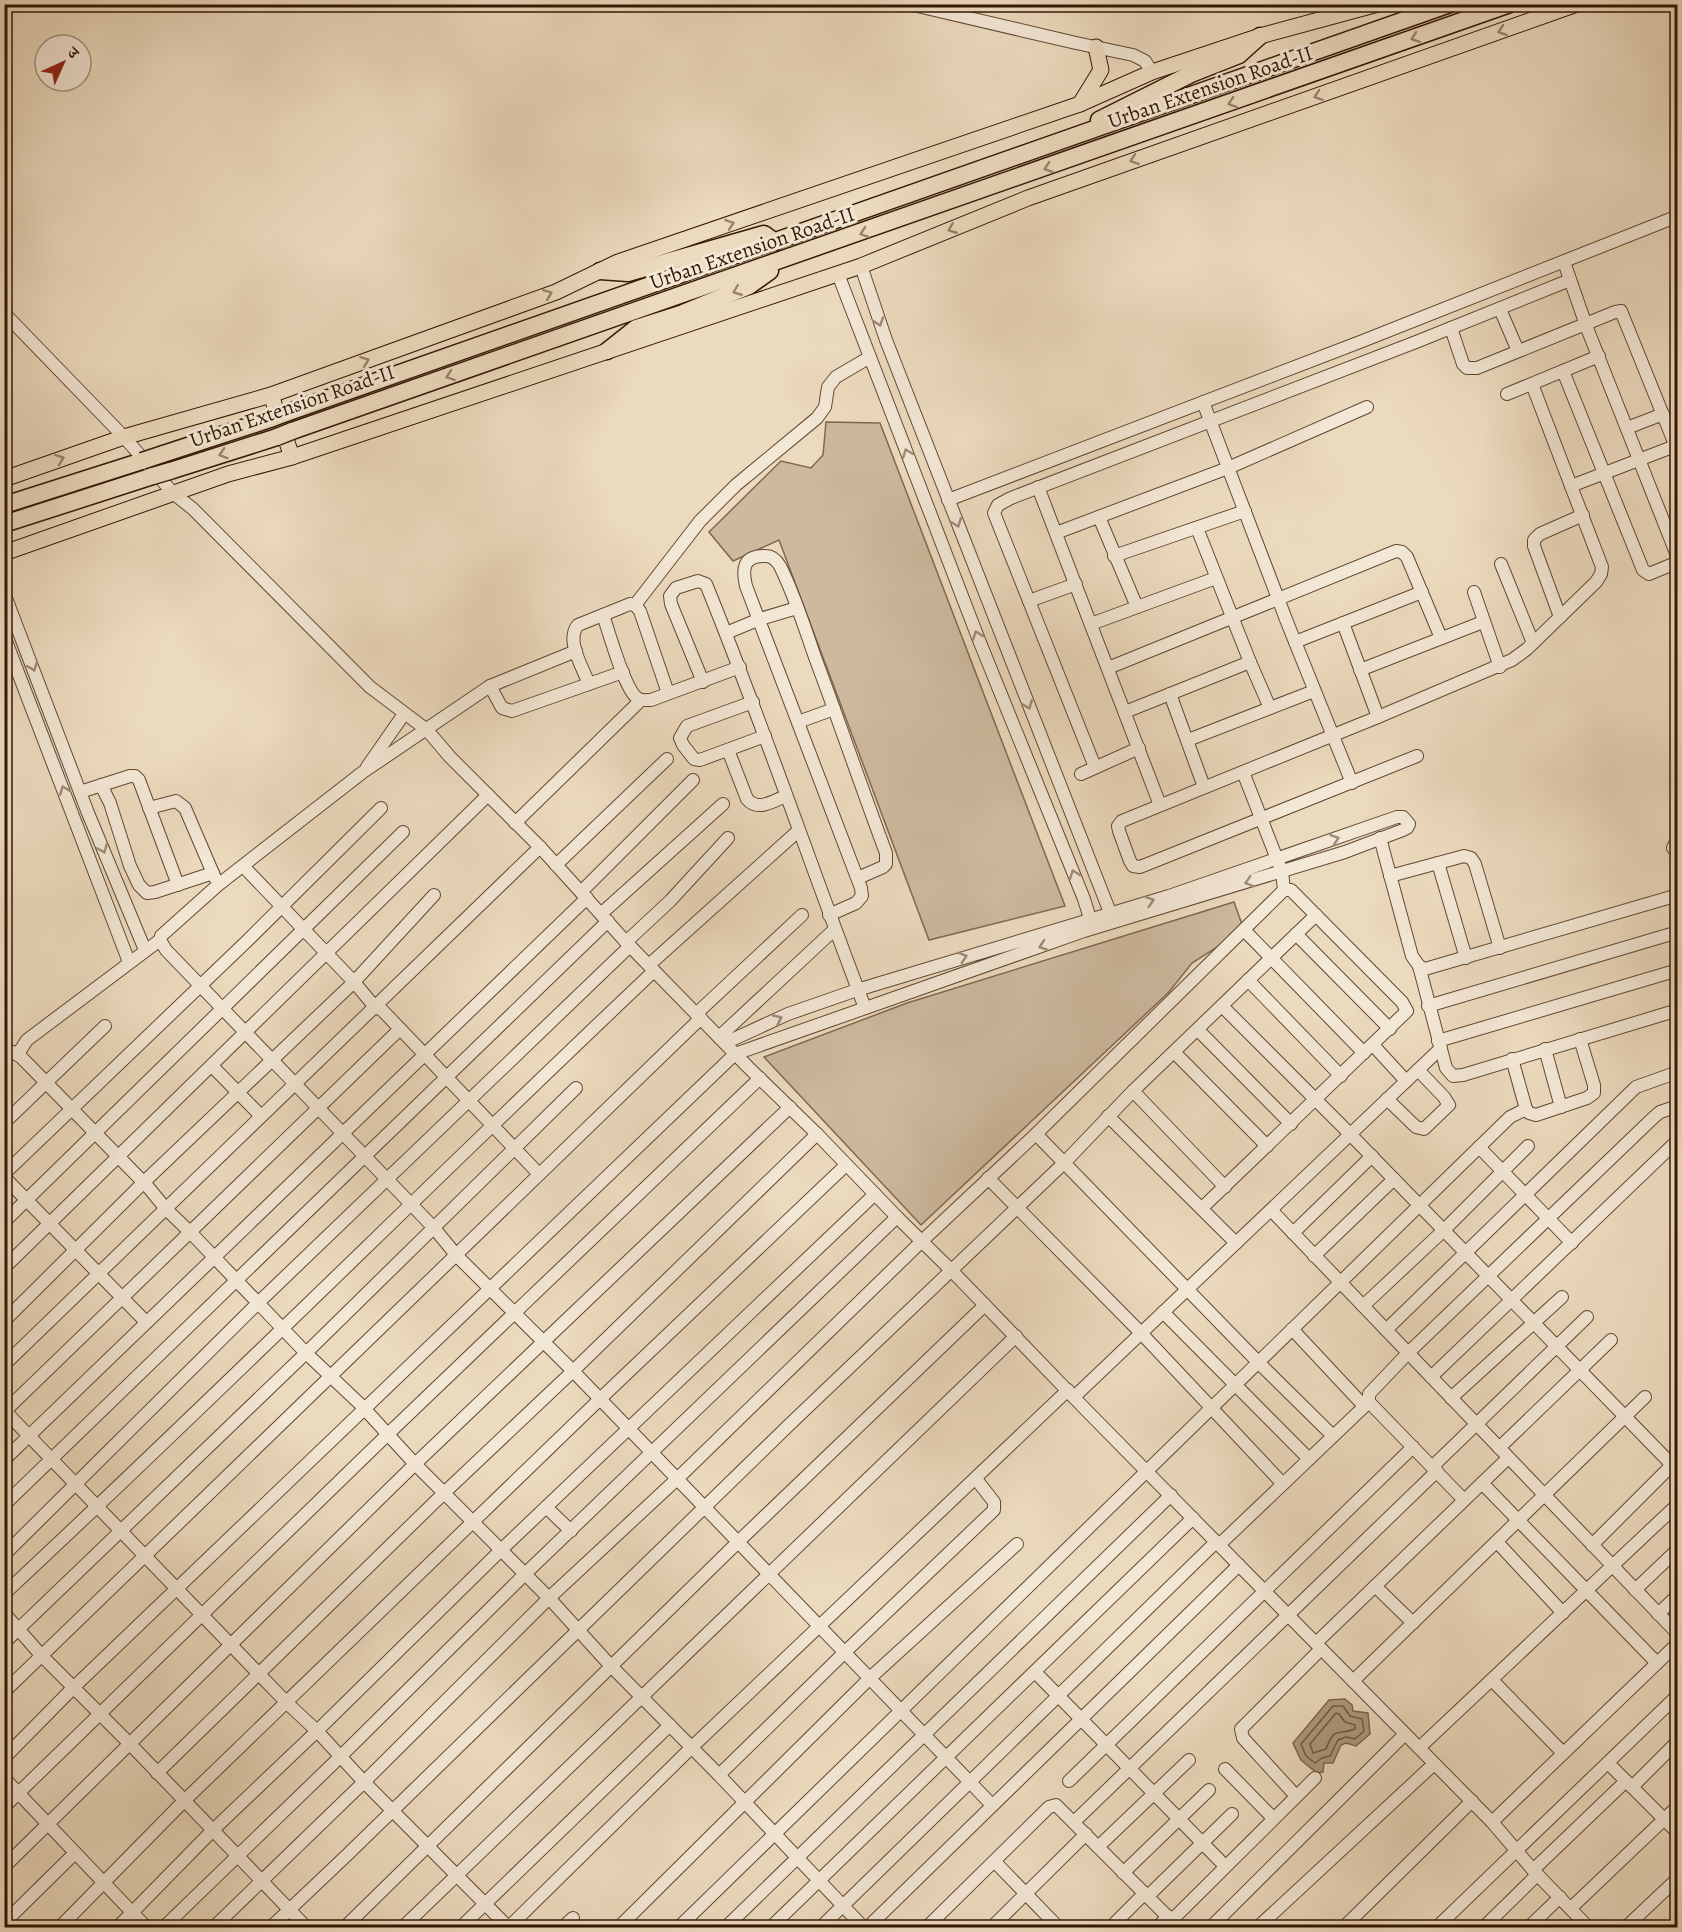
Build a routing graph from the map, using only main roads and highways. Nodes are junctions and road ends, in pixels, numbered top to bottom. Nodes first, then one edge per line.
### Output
1 (1378, 4) edge
2 (1450, 4) edge
3 (1510, 4) edge
4 (1577, 4) edge
5 (1260, 36) junction
6 (1096, 47) road end
7 (1080, 104) junction
8 (1083, 134) junction
9 (775, 242) junction
10 (786, 260) junction
11 (600, 271) junction
12 (607, 351) junction
13 (272, 395) junction
14 (292, 457) junction
15 (4, 479) edge
16 (4, 506) edge
17 (4, 524) edge
18 (4, 553) edge

1 - 5 main road
2 - 8 highway, Urban Extension Road-II
3 -> 10 highway, Urban Extension Road-II
4 -> 12 main road
5 - 7 main road
5 - 8 highway
6 - 7 main road
11 -> 7 main road
8 - 9 highway, Urban Extension Road-II
9 - 11 highway
9 - 16 highway, Urban Extension Road-II, bridge
10 -> 12 highway
10 -> 17 highway, Urban Extension Road-II, bridge
13 -> 11 main road
12 - 14 main road
13 - 14 main road
15 -> 13 main road
14 - 18 main road

